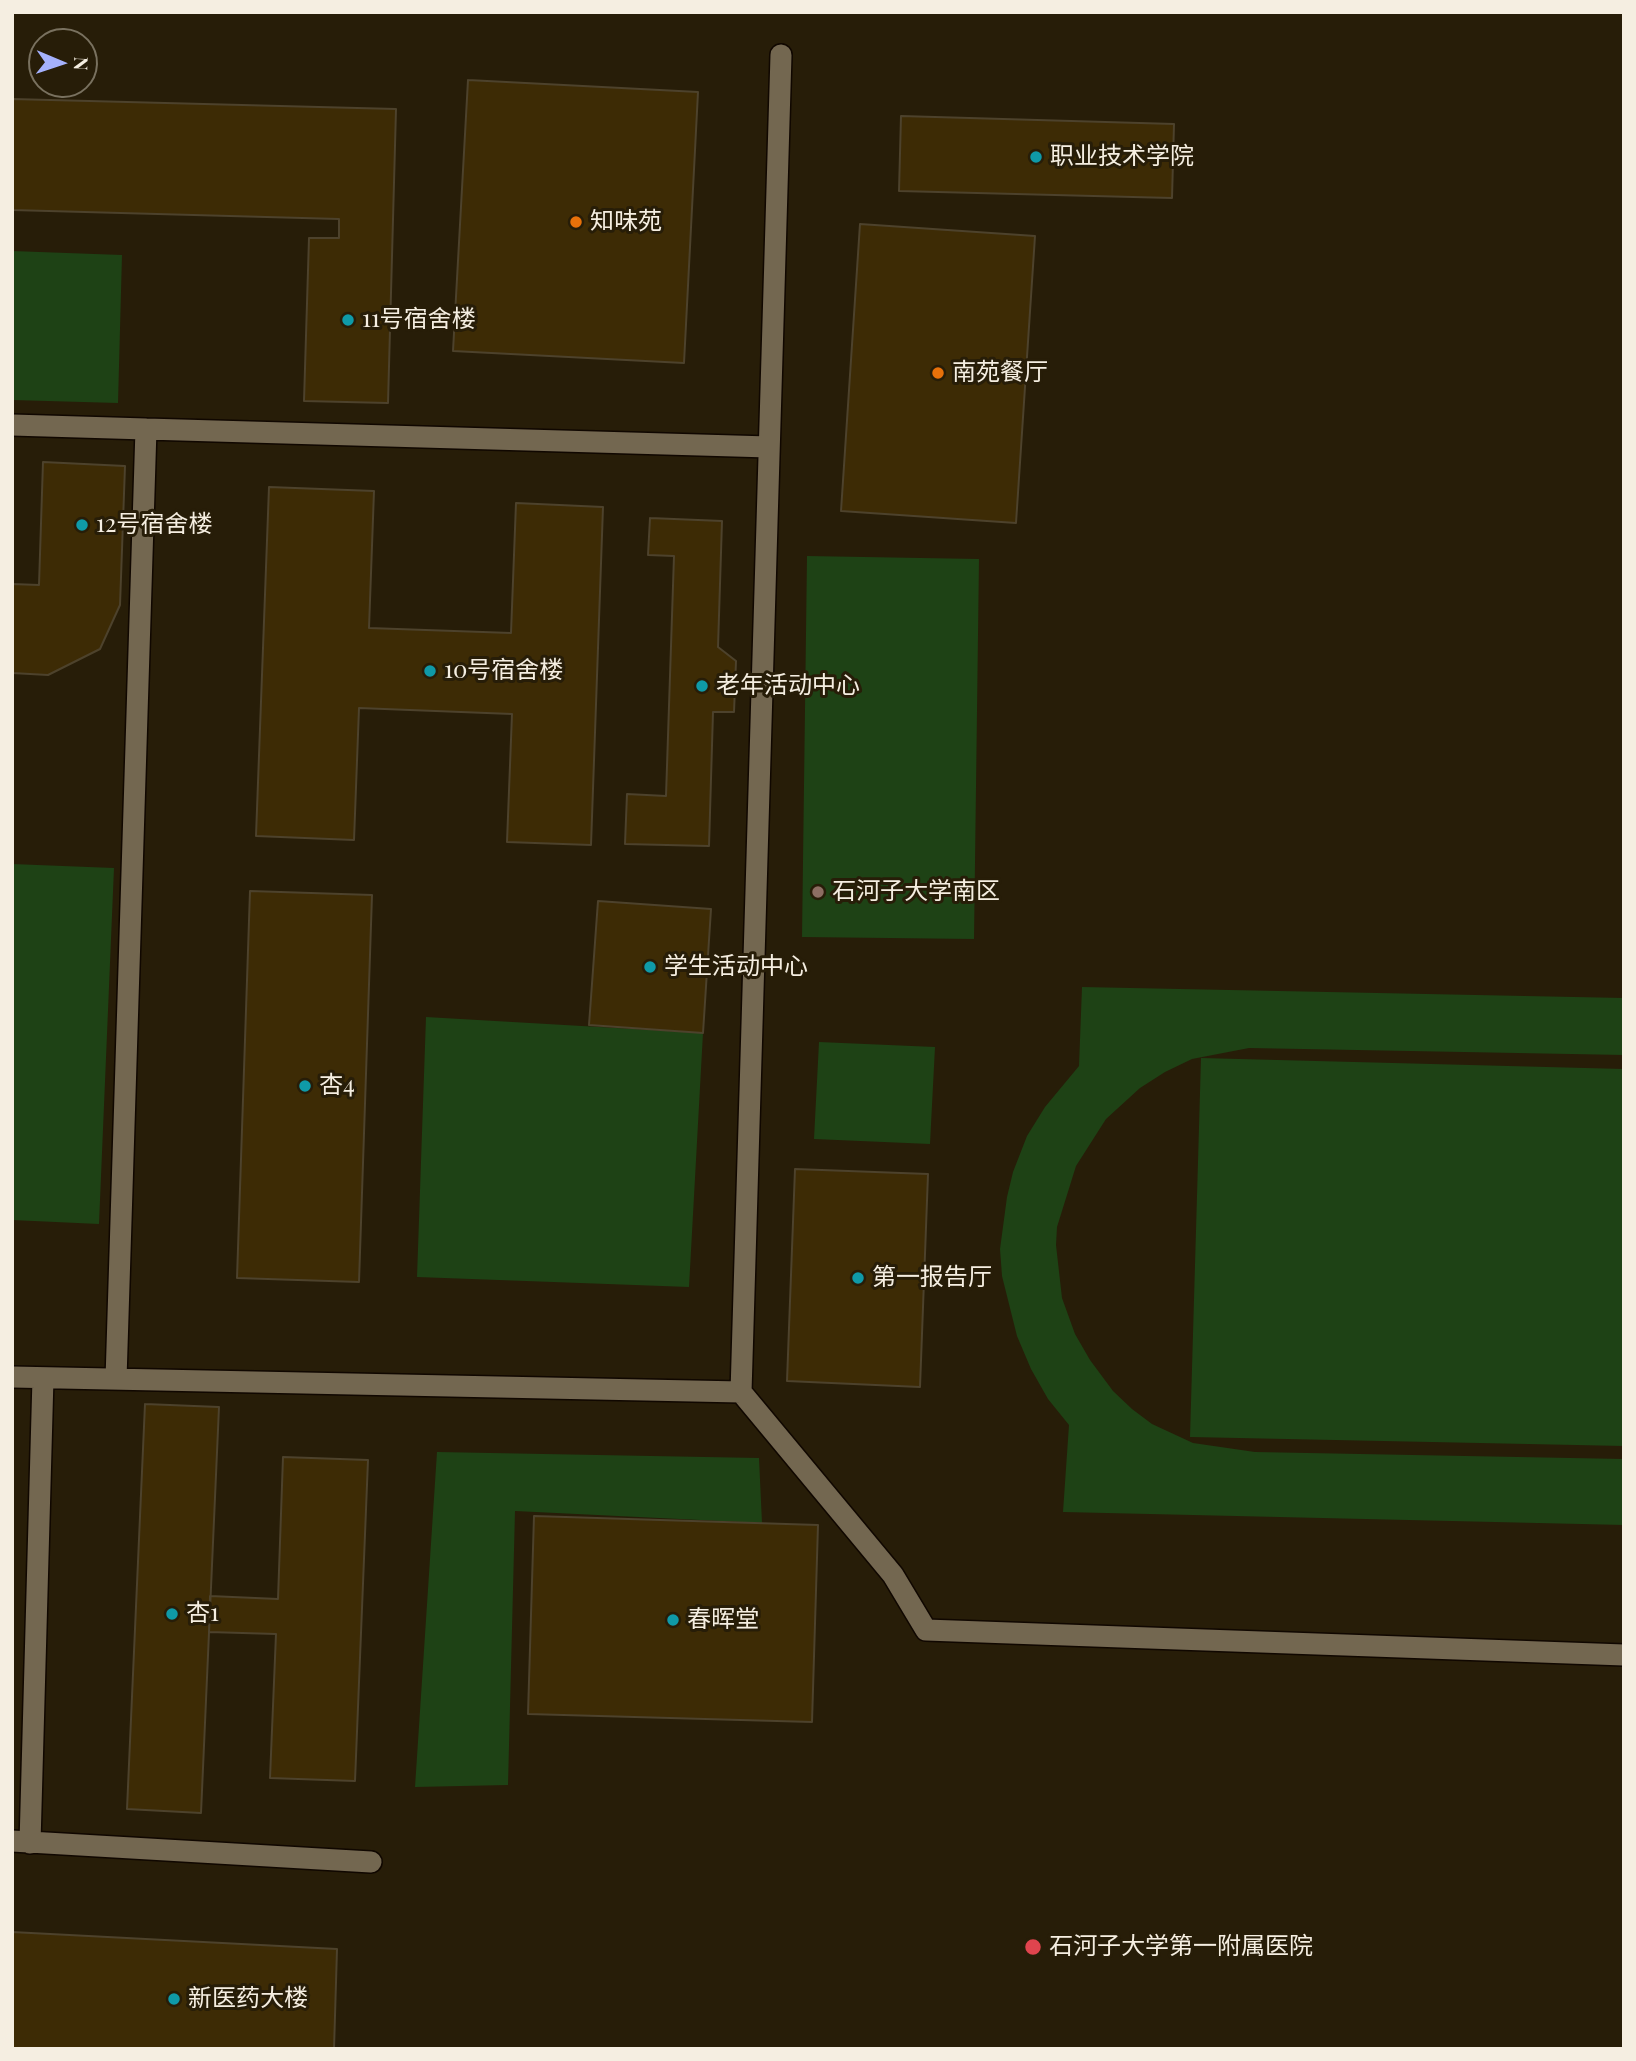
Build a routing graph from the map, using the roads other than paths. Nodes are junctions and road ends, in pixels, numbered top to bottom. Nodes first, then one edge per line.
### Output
1 (781, 55) dead end
2 (12, 425) edge
3 (146, 429) junction
4 (769, 447) junction
5 (12, 1377) edge
6 (43, 1378) junction
7 (116, 1379) junction
8 (741, 1392) junction
9 (1624, 1655) edge
10 (21, 1842) edge
11 (371, 1862) dead end

1 - 4 lane
2 - 3 lane
3 - 4 lane
3 - 7 lane
4 - 8 lane
5 - 6 lane
6 - 7 lane
6 - 10 lane
7 - 8 lane
8 - 9 lane
10 - 11 lane

